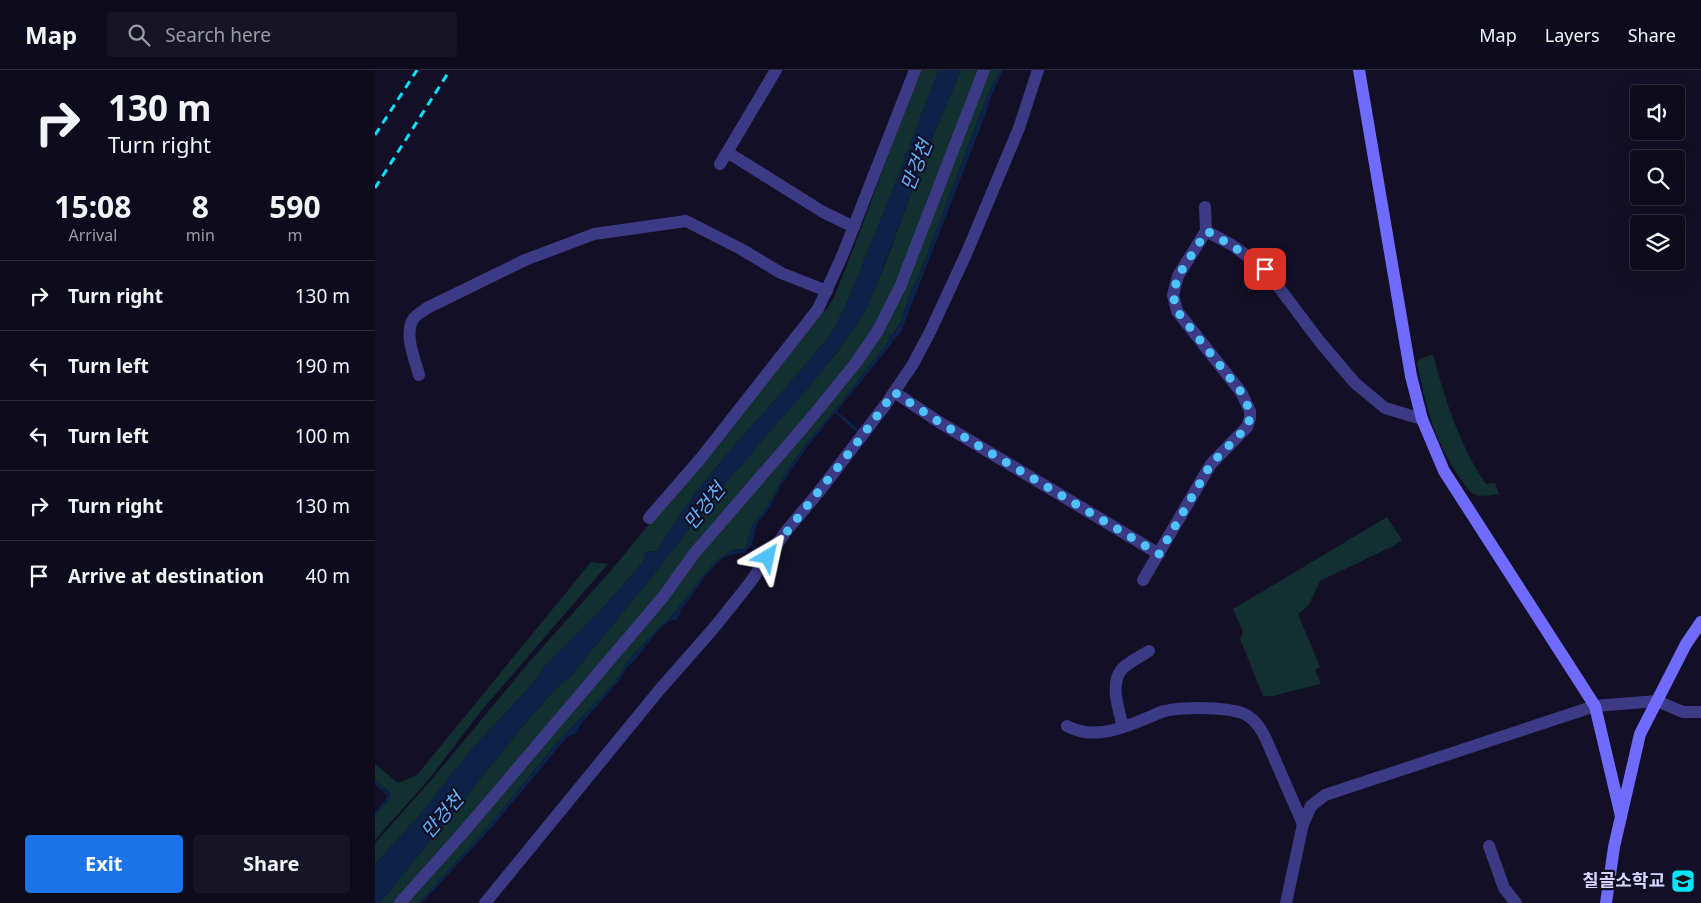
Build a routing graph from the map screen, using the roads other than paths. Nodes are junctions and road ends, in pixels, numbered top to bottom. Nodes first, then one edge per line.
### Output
1 (776, 70) edge
2 (915, 70) edge
3 (984, 70) edge
4 (1038, 70) edge
5 (1359, 70) edge
6 (727, 152) junction
7 (720, 164) dead end
8 (1205, 207) dead end
9 (854, 227) junction
10 (1207, 231) junction
11 (827, 291) junction
12 (419, 375) dead end
13 (894, 392) junction
14 (1422, 419) junction
15 (649, 518) dead end
16 (1159, 554) junction
17 (1143, 580) dead end
18 (1701, 622) edge
19 (1149, 652) dead end
20 (1657, 701) junction
21 (1595, 706) junction
22 (1701, 712) edge
23 (1067, 726) dead end
24 (1123, 727) junction
25 (1621, 816) junction
26 (1303, 824) junction
27 (1489, 846) dead end
28 (400, 903) edge
29 (485, 903) edge
30 (1286, 903) edge
31 (1516, 903) edge
32 (1606, 903) edge

1 - 6 street
2 - 9 street
3 - 28 street
4 - 13 street
5 - 14 street
6 - 7 street
6 - 9 street
8 - 10 street
9 - 11 street
10 - 14 street
10 - 16 street
11 - 12 street
11 - 15 street
13 - 16 street
13 - 29 street
14 - 21 street
16 - 17 street
18 - 20 street
19 - 24 street
20 - 21 street
20 - 22 street
20 - 25 street
21 - 25 street
21 - 26 street
23 - 24 street
24 - 26 street
25 - 32 street
26 - 30 street
27 - 31 street

